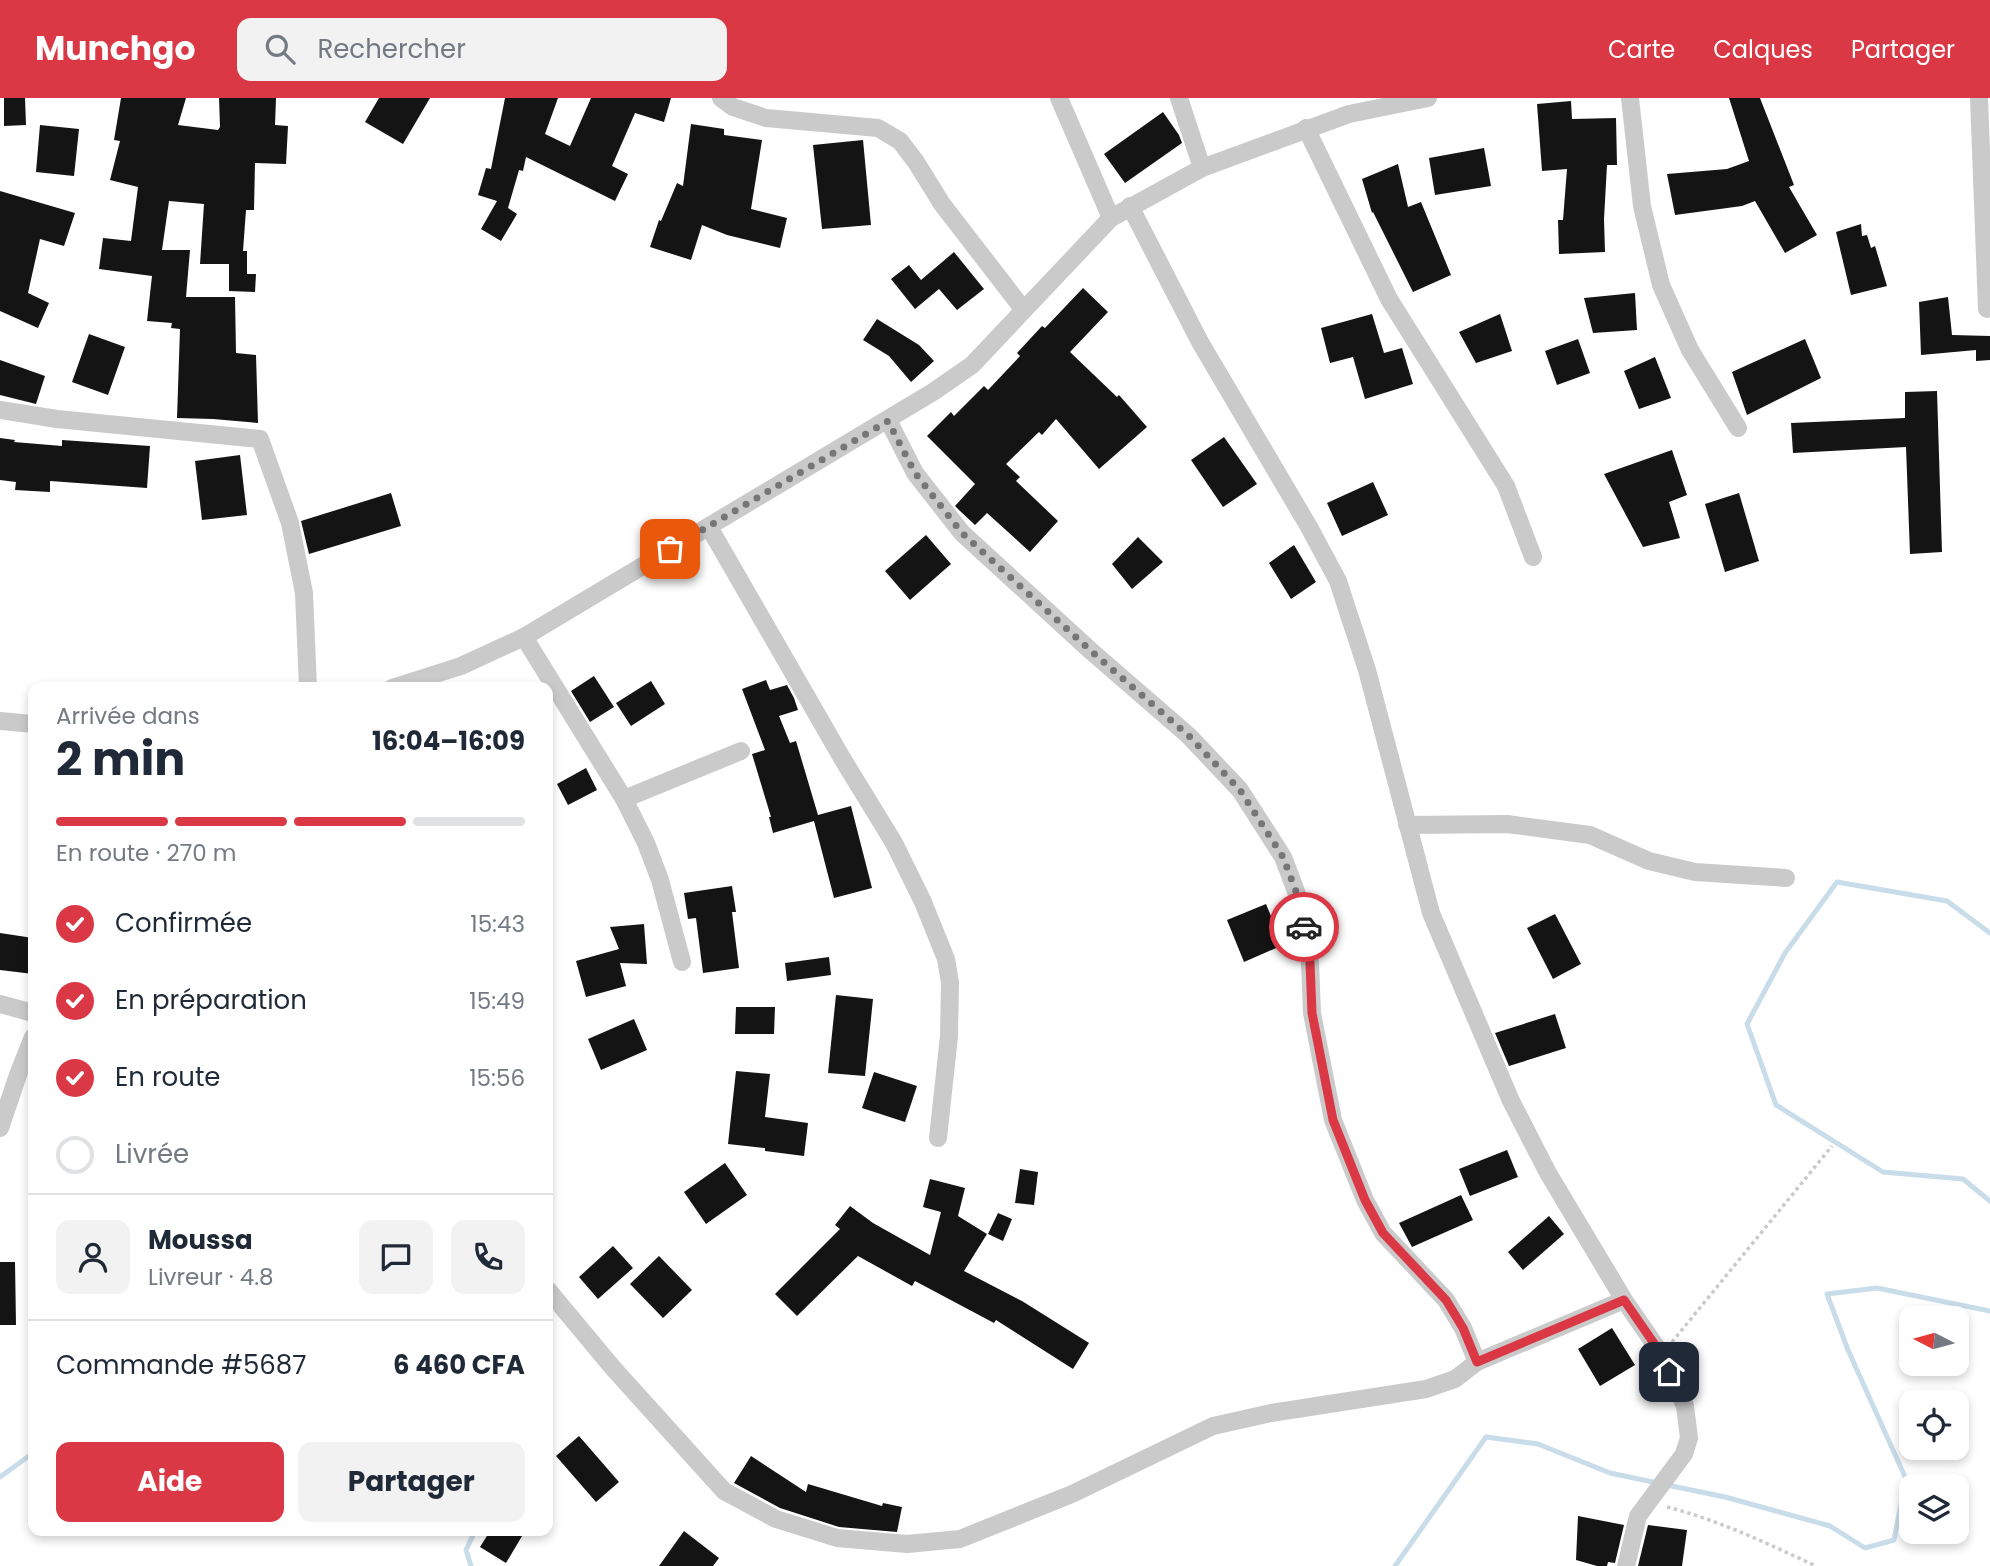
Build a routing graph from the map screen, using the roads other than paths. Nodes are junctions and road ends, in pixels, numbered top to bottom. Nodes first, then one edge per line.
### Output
1 (721, 98) edge
2 (1059, 98) edge
3 (1179, 98) edge
4 (1428, 98) edge
5 (1630, 98) edge
6 (1979, 98) edge
7 (1306, 128) junction
8 (1202, 168) junction
9 (1130, 206) junction
10 (1111, 218) junction
11 (1023, 309) junction
12 (1987, 309) dead end
13 (0, 410) edge
14 (888, 421) junction
15 (1738, 428) dead end
16 (709, 527) junction
17 (1533, 557) dead end
18 (524, 637) junction
19 (308, 682) edge
20 (411, 682) edge
21 (552, 682) edge
22 (553, 684) edge
23 (0, 721) edge
24 (28, 724) edge
25 (741, 751) dead end
26 (624, 799) junction
27 (1407, 825) junction
28 (1786, 878) dead end
29 (682, 962) dead end
30 (0, 1004) edge
31 (28, 1012) edge
32 (28, 1050) edge
33 (0, 1128) edge
34 (938, 1138) dead end
35 (553, 1296) edge
36 (1624, 1300) junction
37 (1477, 1362) junction
38 (1626, 1566) edge

1 - 11 street
2 - 10 street
3 - 8 street
4 - 7 street
5 - 15 street
6 - 12 street
7 - 8 street
7 - 17 street
8 - 9 street
9 - 10 street
9 - 27 street
10 - 11 street
11 - 14 street
13 - 19 street
14 - 16 street
14 - 37 street
16 - 18 street
16 - 34 street
18 - 20 street
18 - 21 street
22 - 26 street
23 - 24 street
25 - 26 street
26 - 29 street
27 - 28 street
27 - 36 street
30 - 31 street
32 - 33 street
35 - 37 street
36 - 37 street
36 - 38 street

